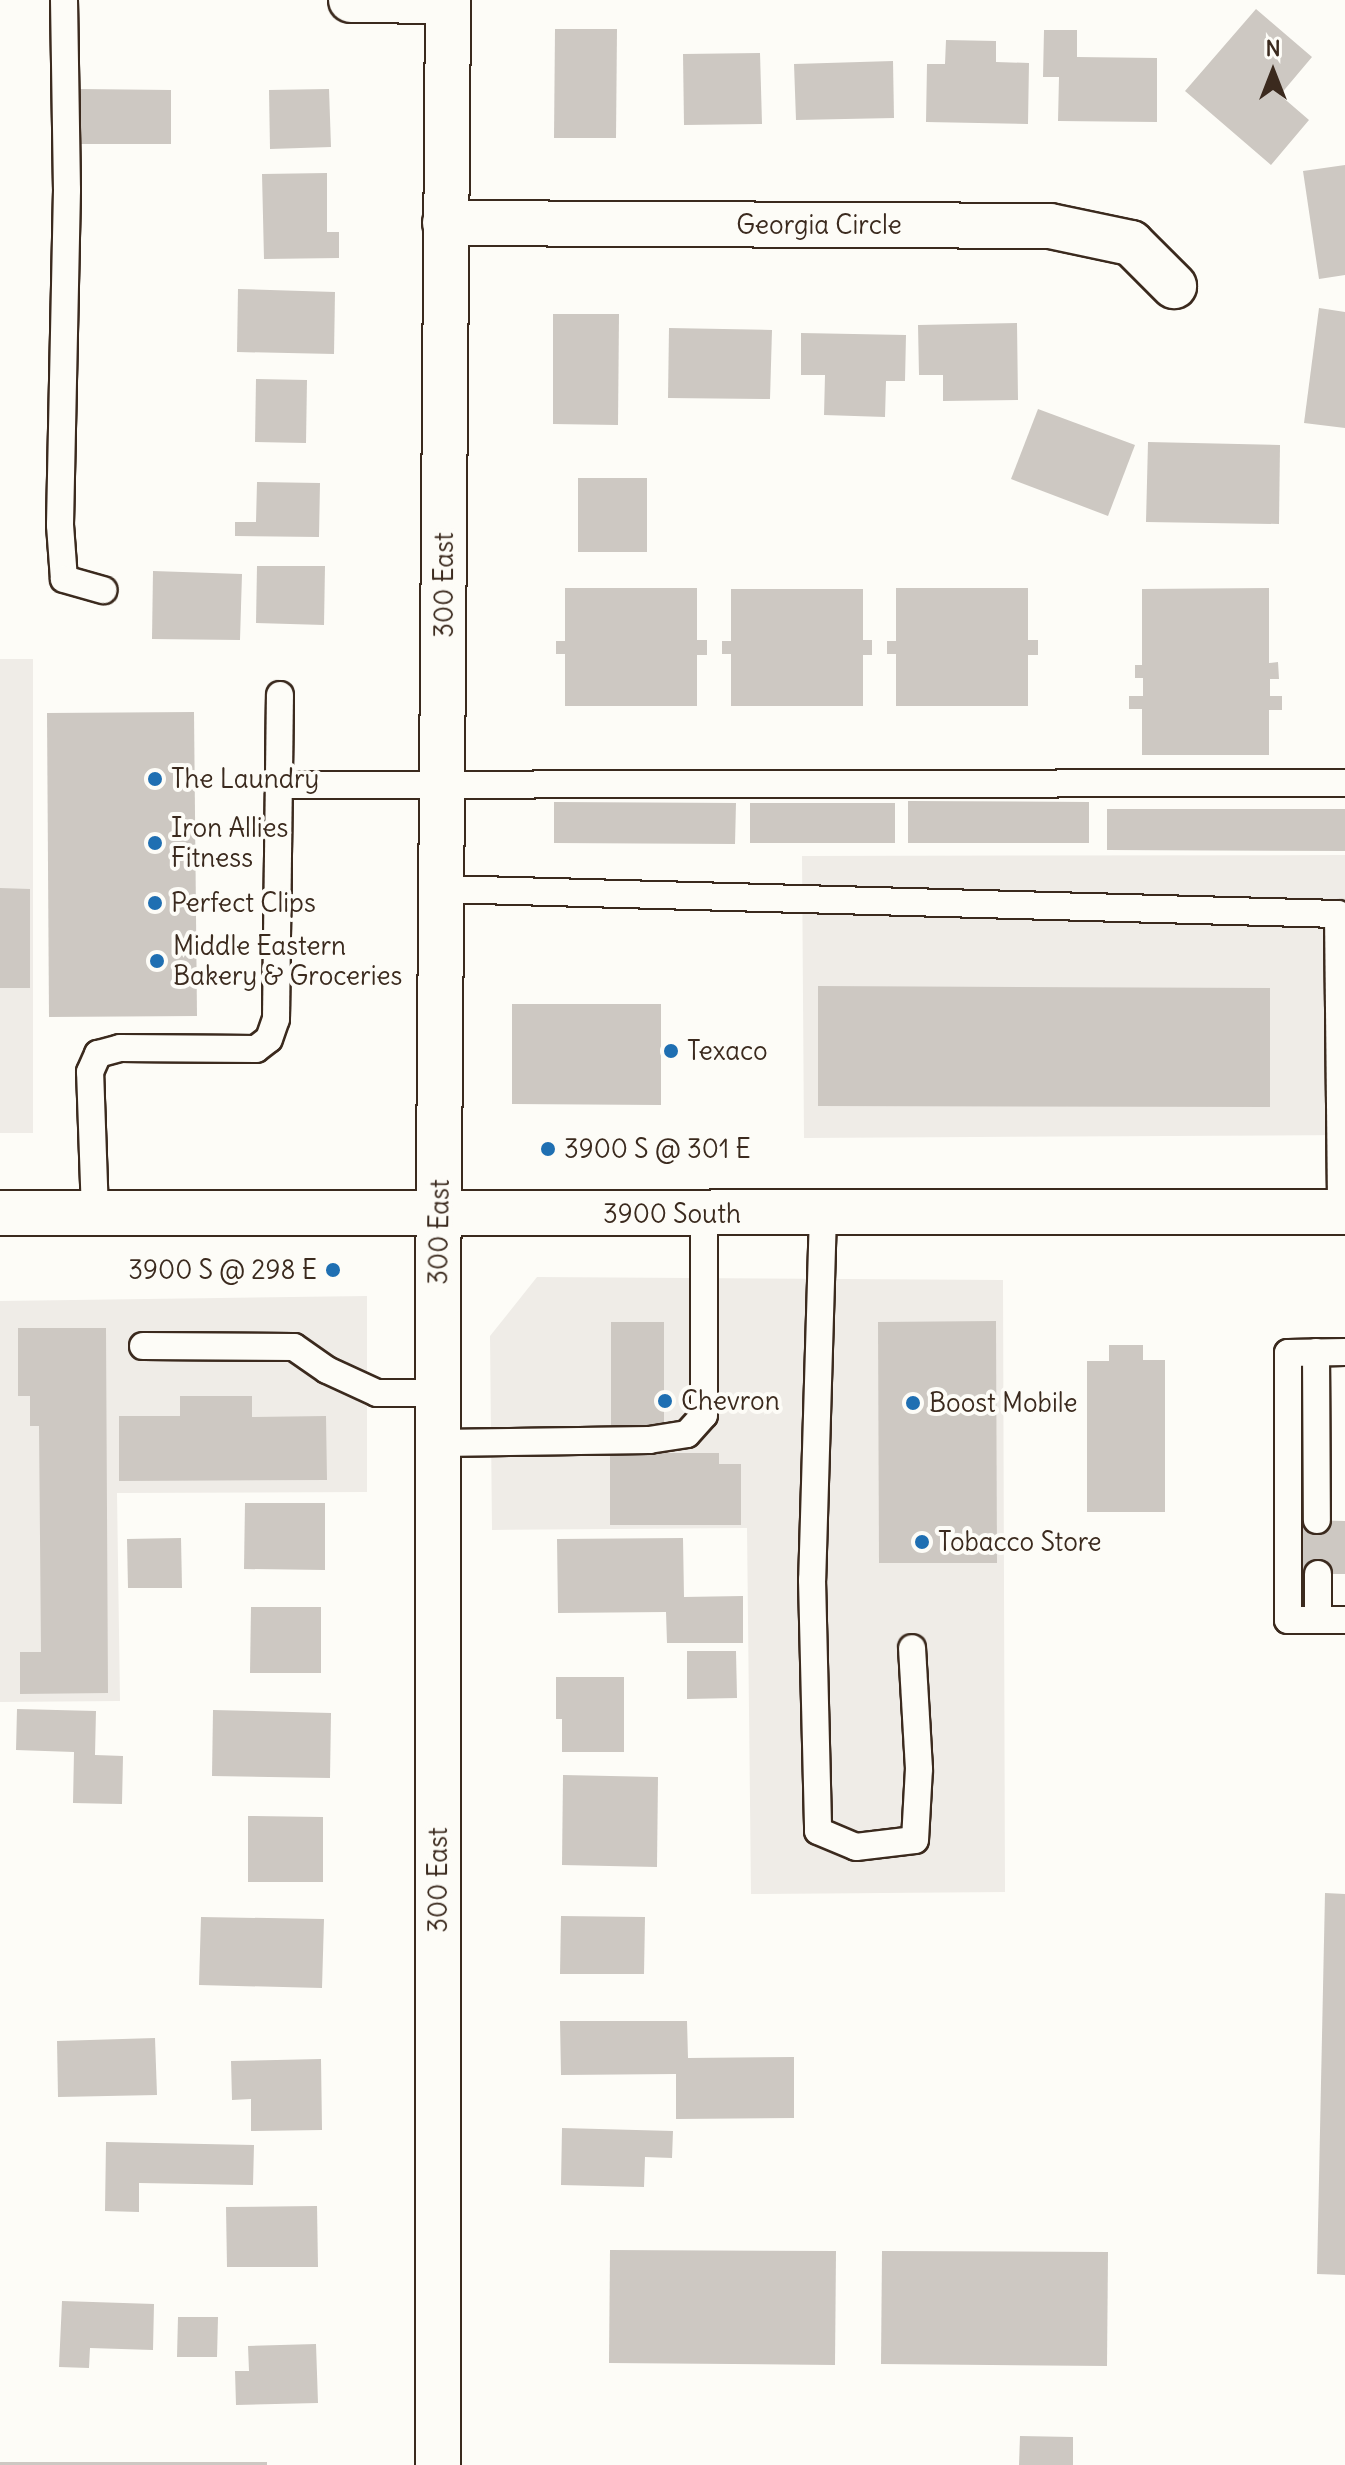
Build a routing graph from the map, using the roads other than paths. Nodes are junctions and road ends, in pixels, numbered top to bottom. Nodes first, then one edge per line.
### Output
1 (64, 0) edge
2 (351, 0) edge
3 (448, 1) edge
4 (445, 223) junction
5 (1174, 286) dead end
6 (103, 590) dead end
7 (280, 695) dead end
8 (443, 783) junction
9 (1345, 783) edge
10 (279, 785) junction
11 (443, 889) junction
12 (1343, 1212) edge
13 (0, 1213) edge
14 (95, 1213) junction
15 (704, 1214) junction
16 (823, 1214) junction
17 (439, 1215) junction
18 (143, 1346) dead end
19 (1316, 1352) junction
20 (1345, 1352) edge
21 (439, 1393) junction
22 (440, 1443) junction
23 (1317, 1520) dead end
24 (1318, 1574) dead end
25 (1318, 1620) junction
26 (1345, 1620) edge
27 (912, 1648) dead end
28 (438, 2465) edge

1 - 6 lane
2 - 3 street
3 - 4 street, 300 East
4 - 5 street, Georgia Circle
4 - 8 street, 300 East
7 - 10 lane
8 - 9 lane
8 - 10 lane
8 - 11 street, 300 East
10 - 14 lane
11 - 12 lane
11 - 17 street, 300 East
12 - 16 street, 3900 South
13 - 14 street, 3900 South
14 - 17 street, 3900 South
15 - 16 street, 3900 South
15 - 17 street, 3900 South
15 - 22 lane
16 - 27 lane
17 - 21 street, 300 East
18 - 21 lane
19 - 20 lane
19 - 23 lane
19 - 25 lane
21 - 22 street, 300 East
22 - 28 street, 300 East
24 - 25 lane
25 - 26 lane

